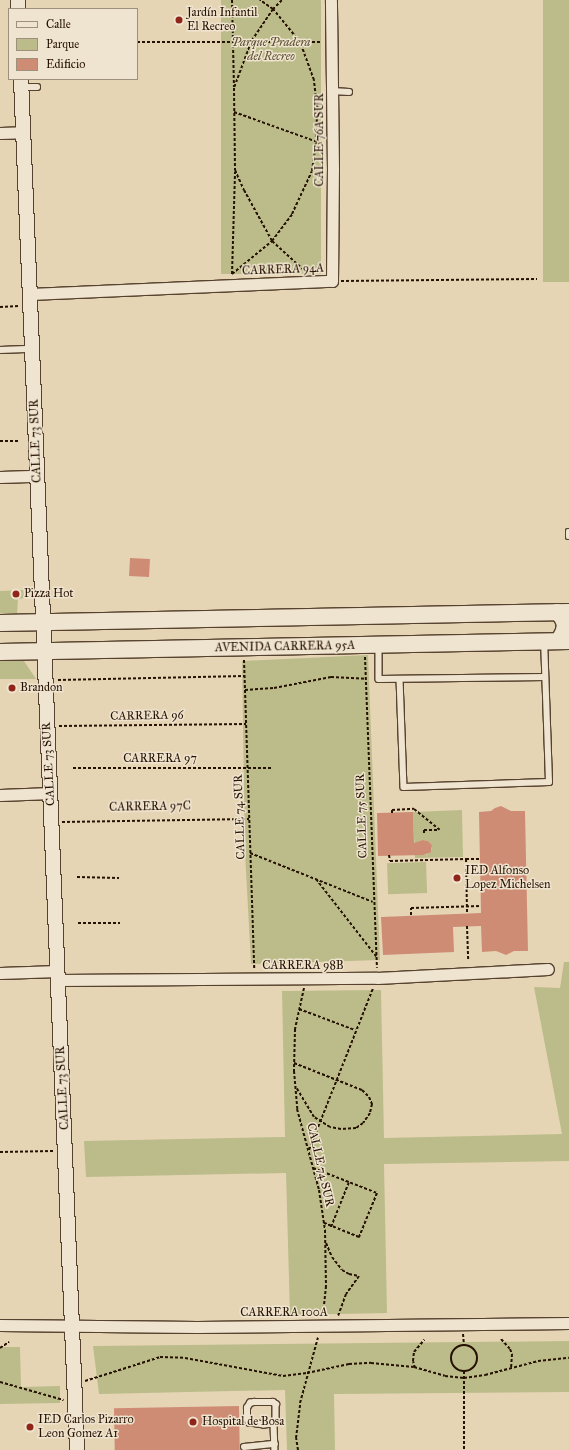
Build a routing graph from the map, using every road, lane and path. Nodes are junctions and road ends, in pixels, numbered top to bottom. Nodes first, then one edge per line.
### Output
1 (232, 0) edge
2 (260, 0) edge
3 (282, 0) edge
4 (331, 0) edge
5 (273, 9) junction
6 (138, 42) edge
7 (233, 42) junction
8 (251, 42) junction
9 (300, 42) junction
10 (331, 42) junction
11 (21, 83) edge
12 (37, 87) dead end
13 (234, 88) junction
14 (332, 91) junction
15 (349, 92) dead end
16 (234, 112) junction
17 (23, 132) junction
18 (0, 133) edge
19 (316, 142) junction
20 (333, 148) junction
21 (235, 170) junction
22 (272, 241) junction
23 (537, 279) dead end
24 (232, 280) junction
25 (332, 281) junction
26 (312, 282) junction
27 (30, 300) junction
28 (0, 307) edge
29 (32, 349) junction
30 (0, 350) edge
31 (0, 441) edge
32 (20, 441) dead end
33 (37, 476) junction
34 (0, 478) edge
35 (569, 532) edge
36 (569, 536) edge
37 (563, 612) edge
38 (43, 622) junction
39 (0, 623) edge
40 (557, 641) edge
41 (379, 645) junction
42 (0, 652) edge
43 (44, 652) junction
44 (365, 652) dead end
45 (243, 655) dead end
46 (244, 676) junction
47 (545, 677) junction
48 (366, 679) junction
49 (400, 679) junction
50 (46, 680) junction
51 (245, 690) junction
52 (246, 724) junction
53 (48, 727) junction
54 (247, 767) junction
55 (73, 768) dead end
56 (272, 768) dead end
57 (51, 793) junction
58 (0, 795) edge
59 (392, 813) dead end
60 (249, 818) junction
61 (52, 822) junction
62 (424, 833) dead end
63 (250, 852) junction
64 (389, 855) dead end
65 (466, 859) junction
66 (480, 859) dead end
67 (77, 877) dead end
68 (119, 878) dead end
69 (315, 878) junction
70 (374, 902) junction
71 (467, 906) junction
72 (481, 906) dead end
73 (467, 913) dead end
74 (411, 915) dead end
75 (78, 923) dead end
76 (120, 923) dead end
77 (467, 926) dead end
78 (376, 956) junction
79 (468, 961) dead end
80 (548, 969) dead end
81 (0, 973) edge
82 (59, 976) junction
83 (377, 978) junction
84 (255, 979) junction
85 (306, 979) junction
86 (298, 1009) junction
87 (356, 1030) junction
88 (294, 1063) junction
89 (336, 1080) junction
90 (295, 1085) junction
91 (320, 1121) junction
92 (309, 1150) junction
93 (0, 1152) edge
94 (66, 1152) junction
95 (314, 1168) junction
96 (349, 1182) junction
97 (324, 1224) junction
98 (332, 1227) junction
99 (325, 1240) junction
100 (569, 1323) edge
101 (72, 1324) junction
102 (0, 1325) edge
103 (321, 1326) junction
104 (337, 1326) junction
105 (500, 1339) dead end
106 (424, 1340) dead end
107 (9, 1342) dead end
108 (0, 1348) edge
109 (569, 1358) edge
110 (415, 1368) junction
111 (511, 1368) junction
112 (464, 1371) junction
113 (307, 1374) junction
114 (464, 1378) junction
115 (0, 1382) edge
116 (75, 1384) junction
117 (66, 1401) dead end
118 (274, 1424) junction
119 (275, 1447) edge
120 (244, 1448) dead end
121 (77, 1450) edge
122 (298, 1450) edge
123 (464, 1450) edge

1 - 7 path
2 - 5 path
3 - 5 path
4 - 10 street, CALLE 76A SUR
5 - 8 path
5 - 9 path
6 - 7 path
7 - 8 path
7 - 13 path
8 - 9 path
8 - 13 path
9 - 10 path
9 - 19 path
10 - 14 street, CALLE 76A SUR
11 - 12 lane
11 - 17 street, CALLE 73 SUR
13 - 16 path
14 - 15 lane
14 - 20 street, CALLE 76A SUR
16 - 19 path
16 - 21 path
17 - 18 street
17 - 27 street, CALLE 73 SUR
19 - 20 path
19 - 22 path
20 - 25 street, CALLE 76A SUR
21 - 22 path
21 - 24 path
22 - 24 path
22 - 26 path
23 - 25 path, CARRERA 94A
24 - 26 street, CARRERA 94A
24 - 27 street, CARRERA 94A
25 - 26 street, CARRERA 94A
27 - 28 path
27 - 29 street, CALLE 73 SUR
29 - 30 lane
29 - 33 street, CALLE 73 SUR
31 - 32 path
33 - 34 street
33 - 38 street, CALLE 73 SUR
35 - 36 lane
37 - 38 main road
37 - 40 main road
38 - 39 main road
38 - 43 street, CALLE 73 SUR
40 - 41 main road, AVENIDA CARRERA 95A
40 - 47 lane
41 - 43 main road, AVENIDA CARRERA 95A
41 - 49 lane
42 - 43 main road, AVENIDA CARRERA 95A
43 - 50 street, CALLE 73 SUR
44 - 48 path, CALLE 75 SUR
45 - 46 path, CALLE 74 SUR
46 - 50 path
46 - 51 path, CALLE 74 SUR
47 - 49 lane
47 - 49 lane
48 - 51 path
48 - 70 path, CALLE 75 SUR
50 - 53 street, CALLE 73 SUR
51 - 52 path, CALLE 74 SUR
52 - 53 path, CARRERA 96
52 - 54 path, CALLE 74 SUR
53 - 57 street, CALLE 73 SUR
54 - 55 path, CARRERA 97
54 - 56 path, CARRERA 97
54 - 60 path, CALLE 74 SUR
57 - 58 street
57 - 61 street, CALLE 73 SUR
59 - 62 path
60 - 61 path, CARRERA 97C
60 - 63 path, CALLE 74 SUR
61 - 82 street, CALLE 73 SUR
63 - 69 path
63 - 84 path, CALLE 74 SUR
64 - 65 path
65 - 66 path
65 - 71 path
67 - 68 path
69 - 70 path
69 - 78 path
70 - 78 path, CALLE 75 SUR
71 - 72 path
71 - 73 path
71 - 74 path
75 - 76 path
77 - 79 path
78 - 83 path, CALLE 75 SUR
80 - 83 street, CARRERA 98B
81 - 82 street, CARRERA 98B
82 - 84 street, CARRERA 98B
82 - 94 street, CALLE 73 SUR
83 - 85 street, CARRERA 98B
83 - 87 path
84 - 85 street, CARRERA 98B
85 - 86 path, CALLE 74 SUR
86 - 87 path
86 - 88 path, CALLE 74 SUR
87 - 89 path
88 - 89 path
88 - 90 path, CALLE 74 SUR
89 - 91 path
89 - 91 path
90 - 91 path
90 - 92 path, CALLE 74 SUR
91 - 92 path
92 - 95 path, CALLE 74 SUR
93 - 94 path
94 - 101 street, CALLE 73 SUR
95 - 96 path
95 - 97 path, CALLE 74 SUR
96 - 98 path
96 - 98 path
97 - 98 path
97 - 99 path, CALLE 74 SUR
99 - 103 path, CALLE 74 SUR
99 - 104 path
100 - 104 street, CARRERA 100A
101 - 102 street, CARRERA 100A
101 - 103 street, CARRERA 100A
101 - 116 street, CALLE 73 SUR
103 - 104 street, CARRERA 100A
103 - 113 path, CALLE 74 SUR
105 - 111 path
106 - 110 path
107 - 108 path
109 - 111 path
110 - 113 path
110 - 114 path
111 - 114 path
112 - 112 path
112 - 114 path
113 - 116 path
113 - 122 path, CALLE 74 SUR
114 - 123 path
115 - 117 path
116 - 121 street, CALLE 73 SUR
118 - 118 lane
118 - 119 lane
119 - 120 lane

